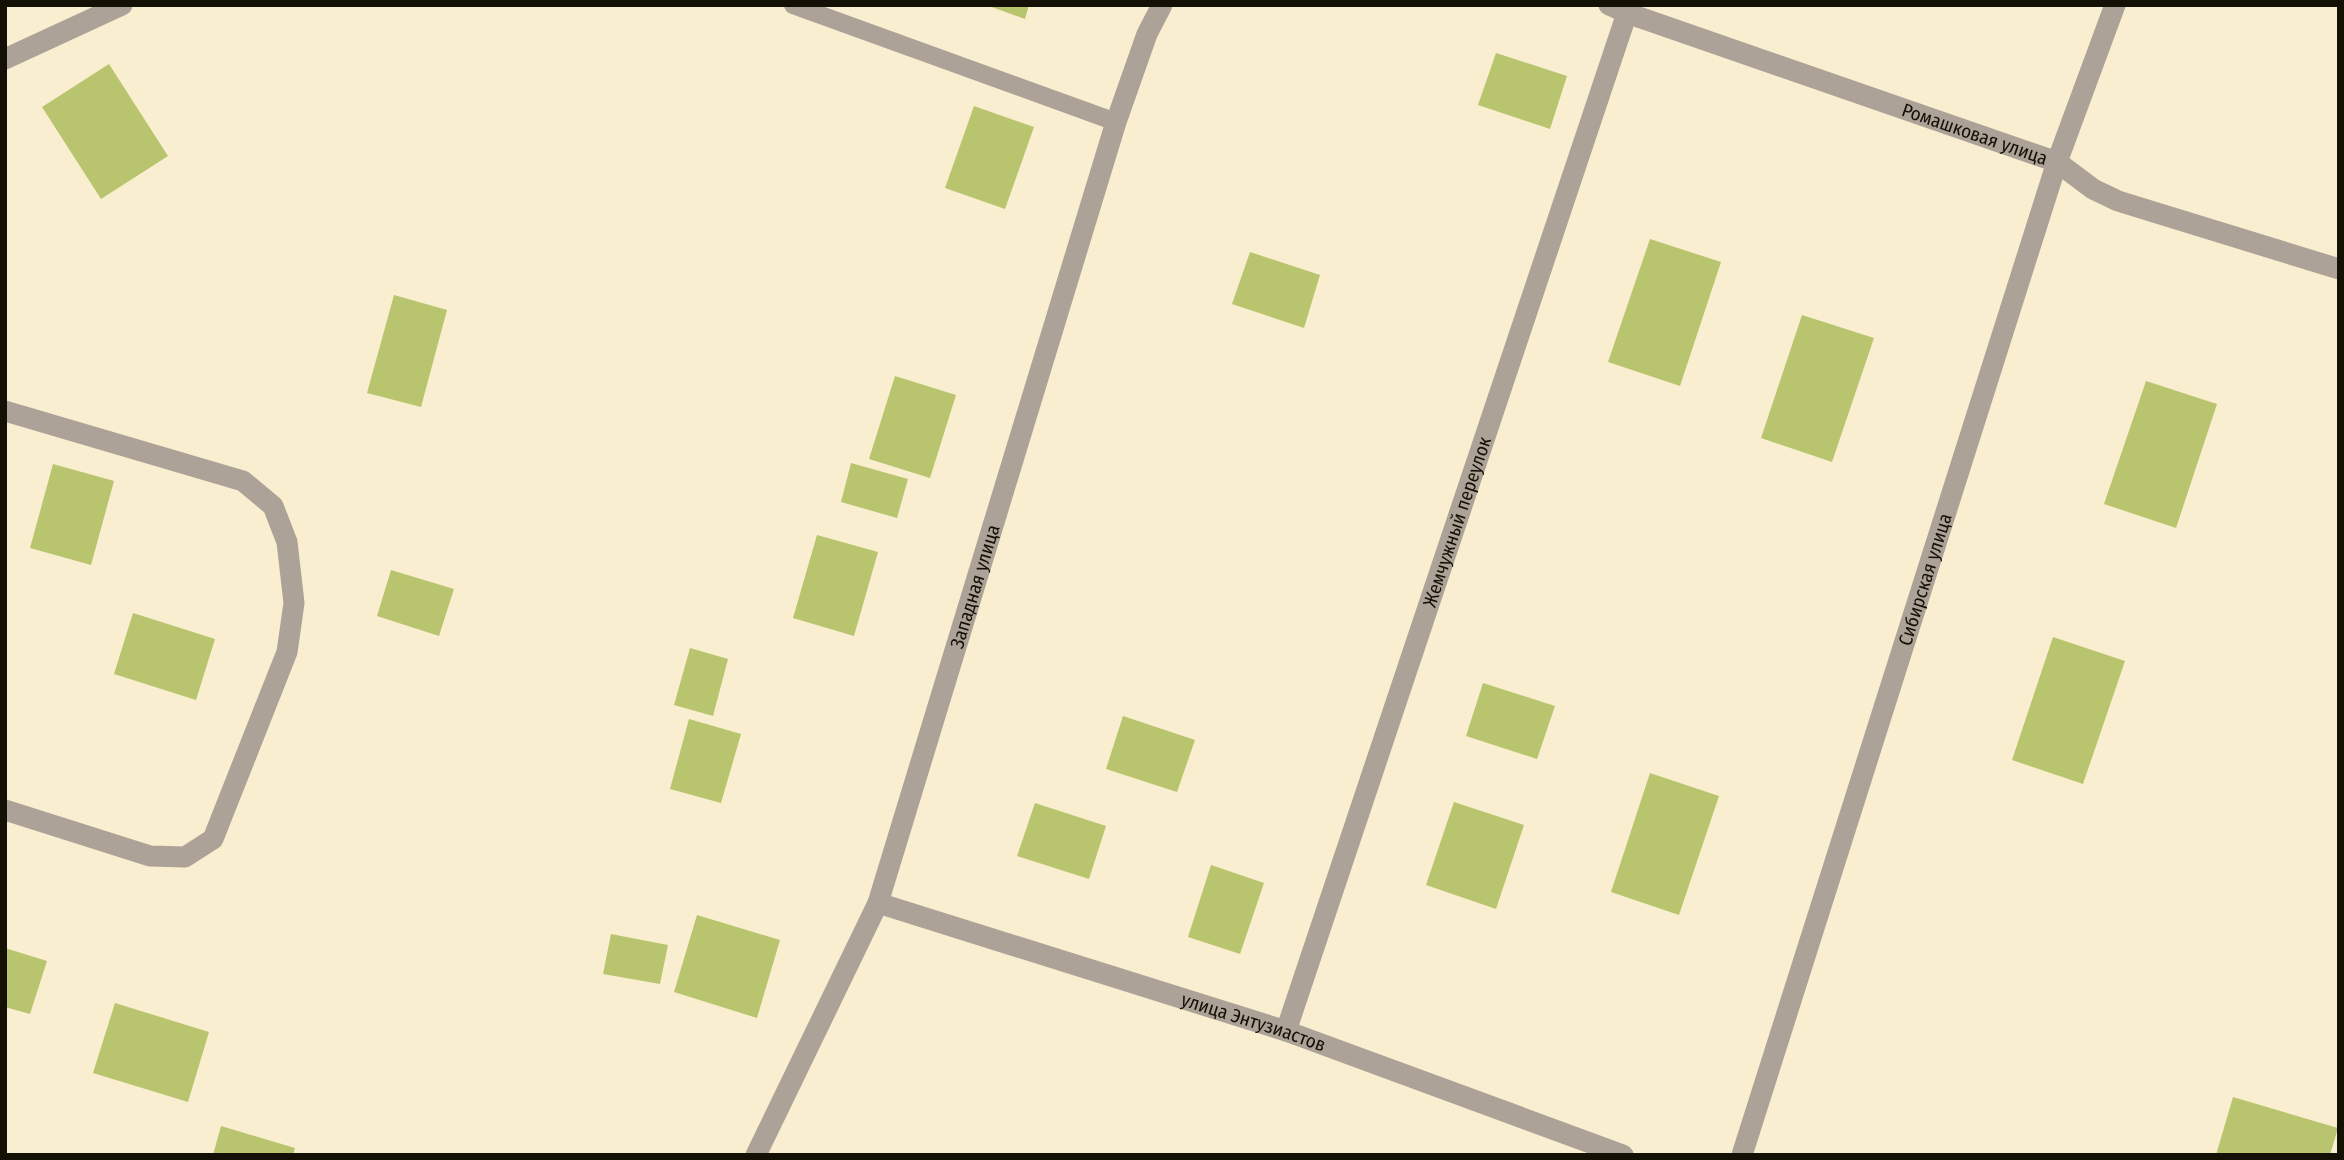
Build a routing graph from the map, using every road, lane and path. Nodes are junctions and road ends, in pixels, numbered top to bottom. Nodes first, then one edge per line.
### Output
1 (122, 5) edge
2 (793, 5) edge
3 (1162, 5) edge
4 (2115, 5) edge
5 (1618, 9) edge
6 (5, 59) edge
7 (1116, 122) junction
8 (2057, 162) junction
9 (2339, 269) edge
10 (5, 411) edge
11 (5, 810) edge
12 (878, 903) junction
13 (1286, 1031) junction
14 (756, 1155) edge
15 (1623, 1155) edge
16 (1742, 1155) edge

1 - 6 street
2 - 7 lane
3 - 7 street, Западная улица
4 - 8 street, Сибирская улица
5 - 8 street, Ромашковая улица
5 - 13 street, Жемчужный переулок
7 - 12 street, Западная улица
8 - 9 street, Ромашковая улица
8 - 16 street, Сибирская улица
10 - 11 street
12 - 13 street, улица Энтузиастов
12 - 14 street, Западная улица
13 - 15 street, улица Энтузиастов

